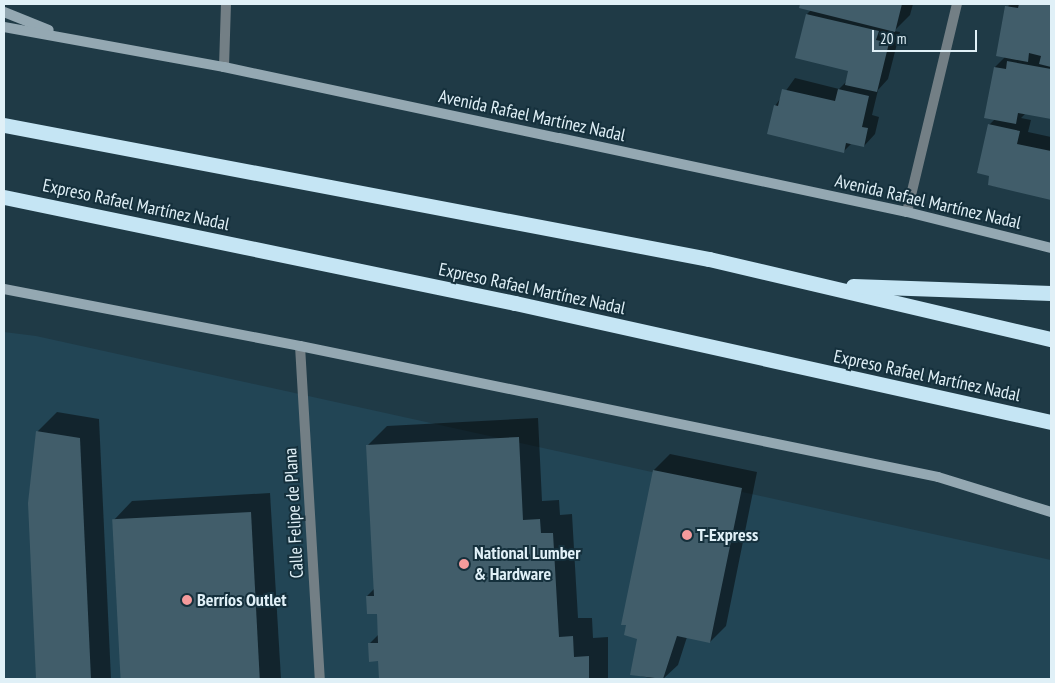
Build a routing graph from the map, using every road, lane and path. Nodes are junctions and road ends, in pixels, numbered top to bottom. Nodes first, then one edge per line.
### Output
1 (226, 4) edge
2 (957, 4) edge
3 (4, 12) edge
4 (4, 27) edge
5 (66, 36) junction
6 (224, 67) junction
7 (4, 125) edge
8 (4, 197) edge
9 (907, 212) junction
10 (1051, 248) edge
11 (819, 284) junction
12 (4, 289) edge
13 (1051, 293) edge
14 (1051, 340) edge
15 (300, 346) junction
16 (1051, 422) edge
17 (1051, 512) edge
18 (320, 679) edge

1 - 6 street
2 - 9 street
3 - 5 main road
4 - 5 main road, Avenida Rafael Martínez Nadal
5 - 6 main road, Avenida Rafael Martínez Nadal
6 - 9 main road, Avenida Rafael Martínez Nadal
7 - 11 highway
8 - 16 highway, Expreso Rafael Martínez Nadal
9 - 10 main road, Avenida Rafael Martínez Nadal
11 - 13 highway
11 - 14 highway
12 - 15 main road
15 - 17 main road
15 - 18 street, Calle Felipe de Plana

